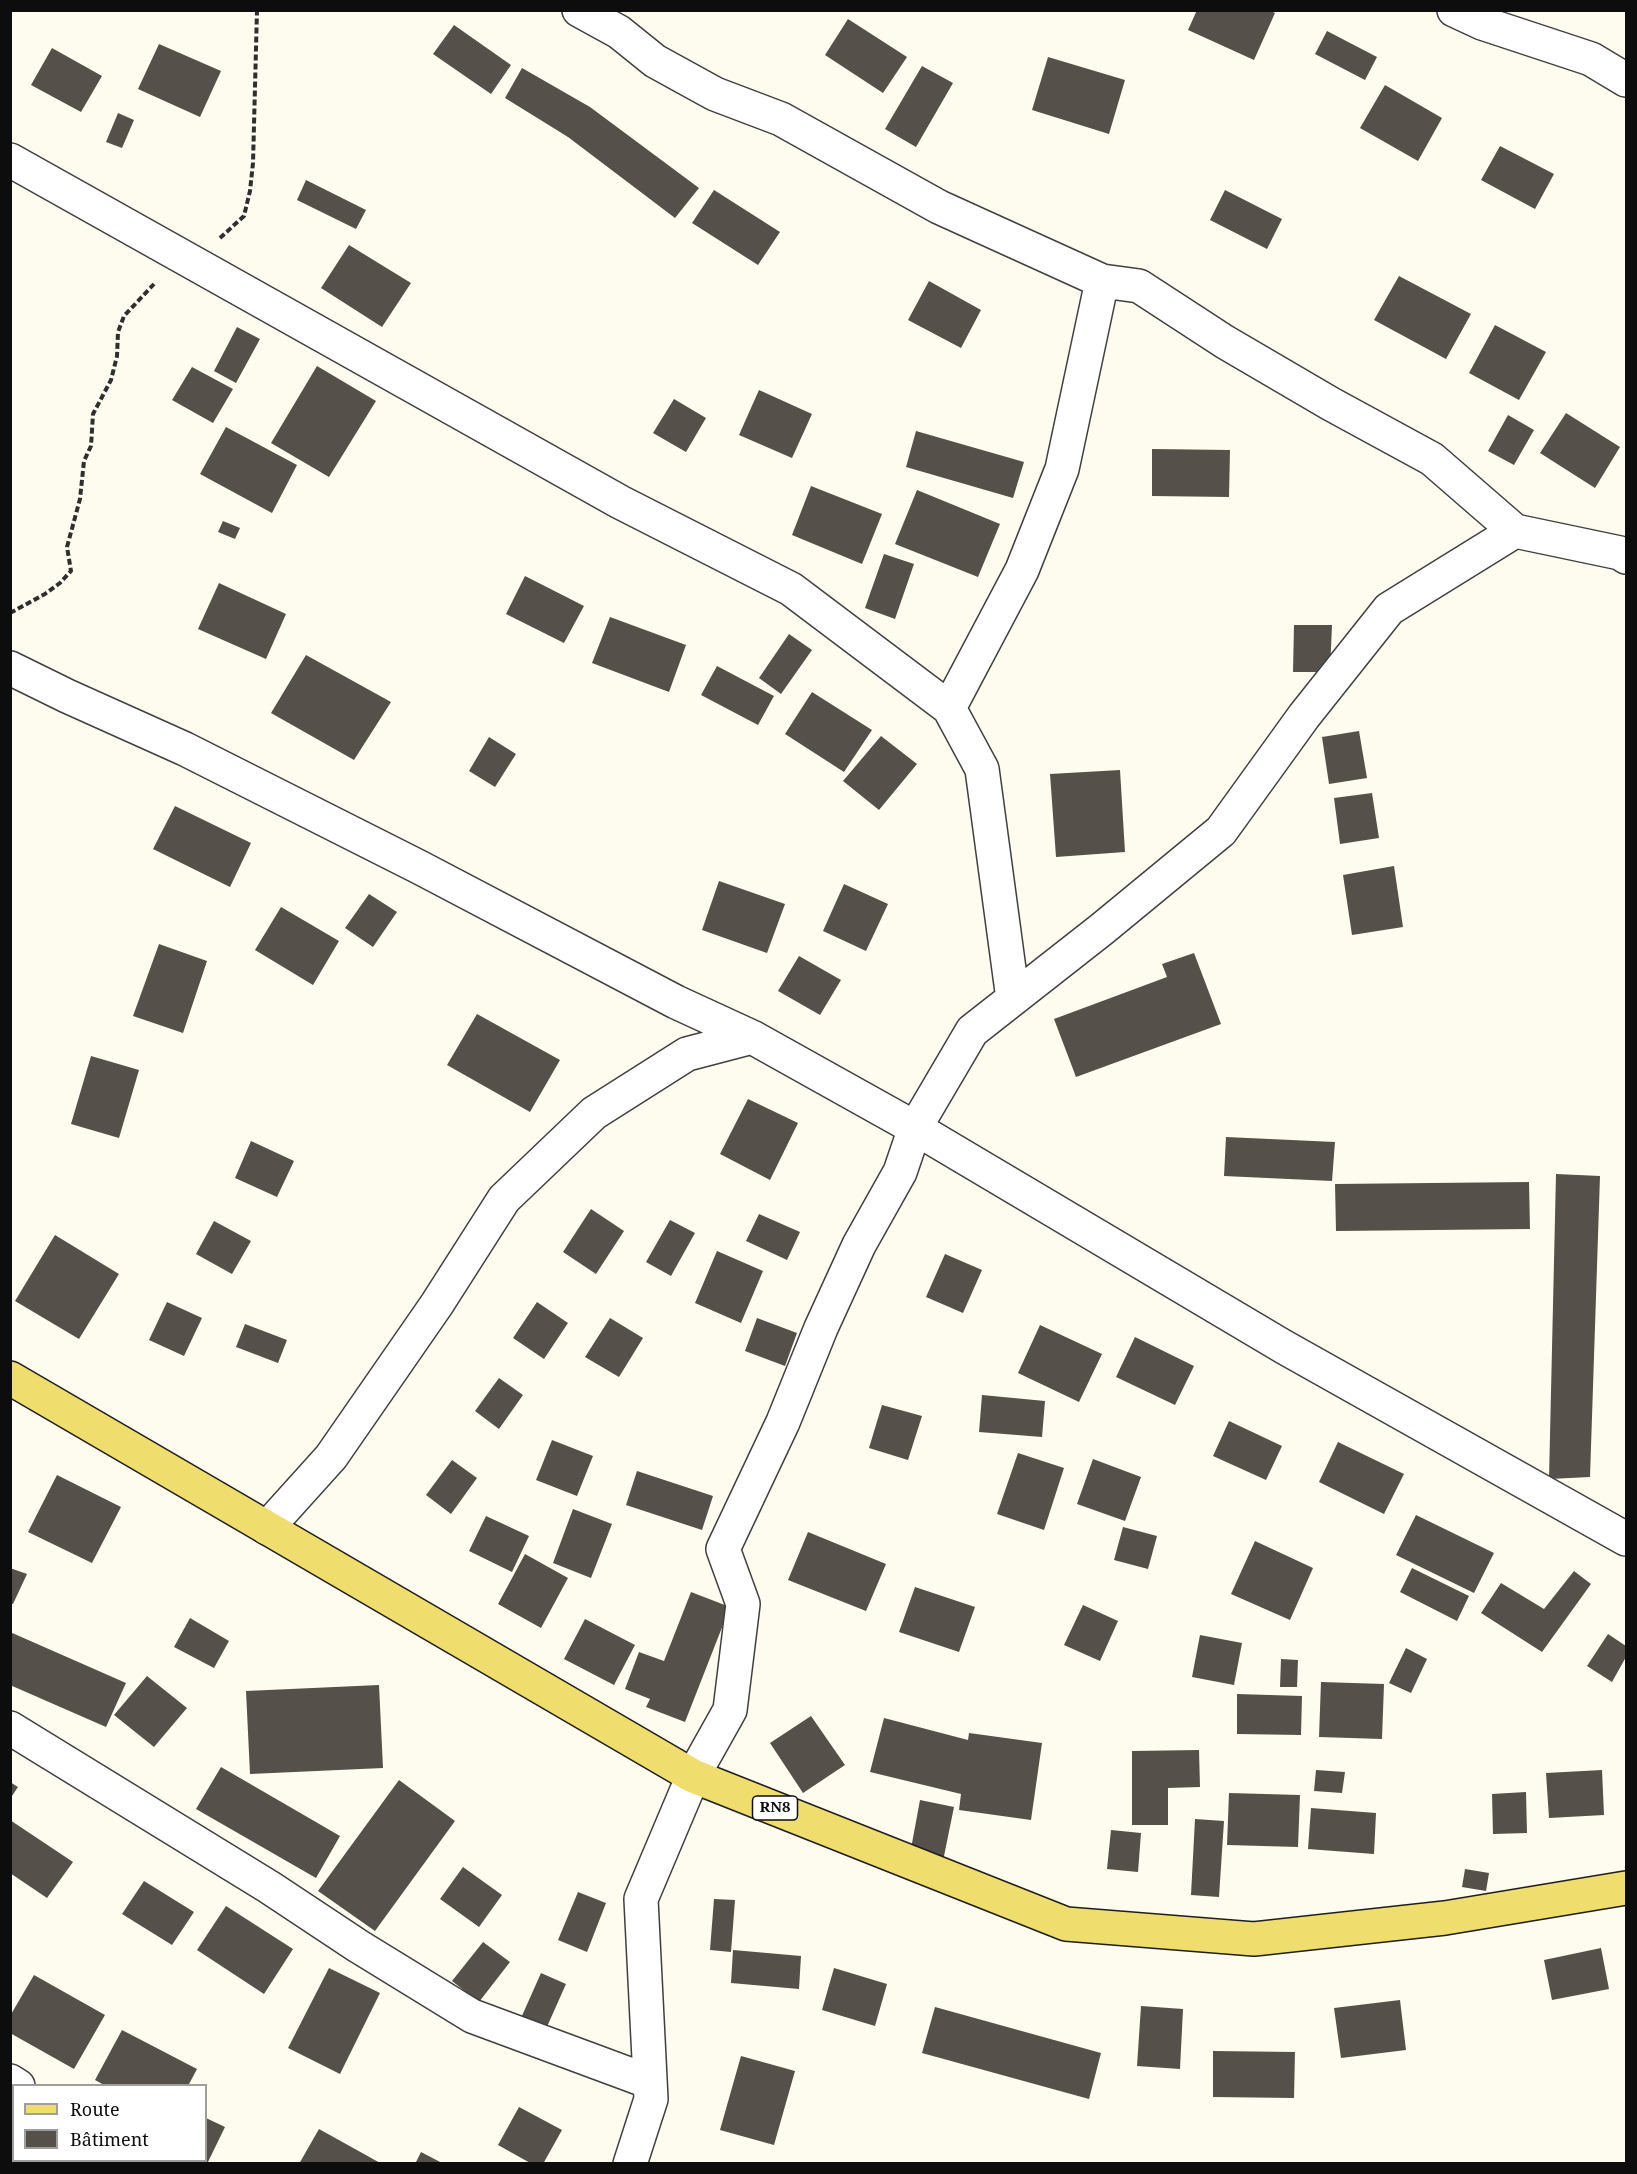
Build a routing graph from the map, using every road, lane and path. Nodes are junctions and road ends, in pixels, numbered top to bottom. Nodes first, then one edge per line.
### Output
1 (257, 10) edge
2 (579, 10) edge
3 (1454, 10) edge
4 (1626, 80) edge
5 (10, 160) edge
6 (197, 264) junction
7 (1102, 281) junction
8 (1515, 531) junction
9 (1626, 557) edge
10 (10, 613) edge
11 (10, 668) edge
12 (950, 708) junction
13 (1012, 999) junction
14 (752, 1037) junction
15 (915, 1128) junction
16 (10, 1378) edge
17 (267, 1528) junction
18 (1626, 1539) edge
19 (10, 1728) edge
20 (693, 1776) junction
21 (1626, 1888) edge
22 (650, 2082) junction
23 (630, 2163) edge

1 - 6 path
2 - 7 street
3 - 4 street
5 - 6 street
6 - 10 path
6 - 12 street
7 - 8 street
7 - 12 street
8 - 9 street
8 - 13 street
11 - 14 street
12 - 13 street
13 - 15 street
14 - 15 street
14 - 17 street
15 - 18 street
15 - 20 street
16 - 17 main road, RN8
17 - 20 main road, RN8
19 - 22 street
20 - 21 main road, RN8
20 - 22 street
22 - 23 street

